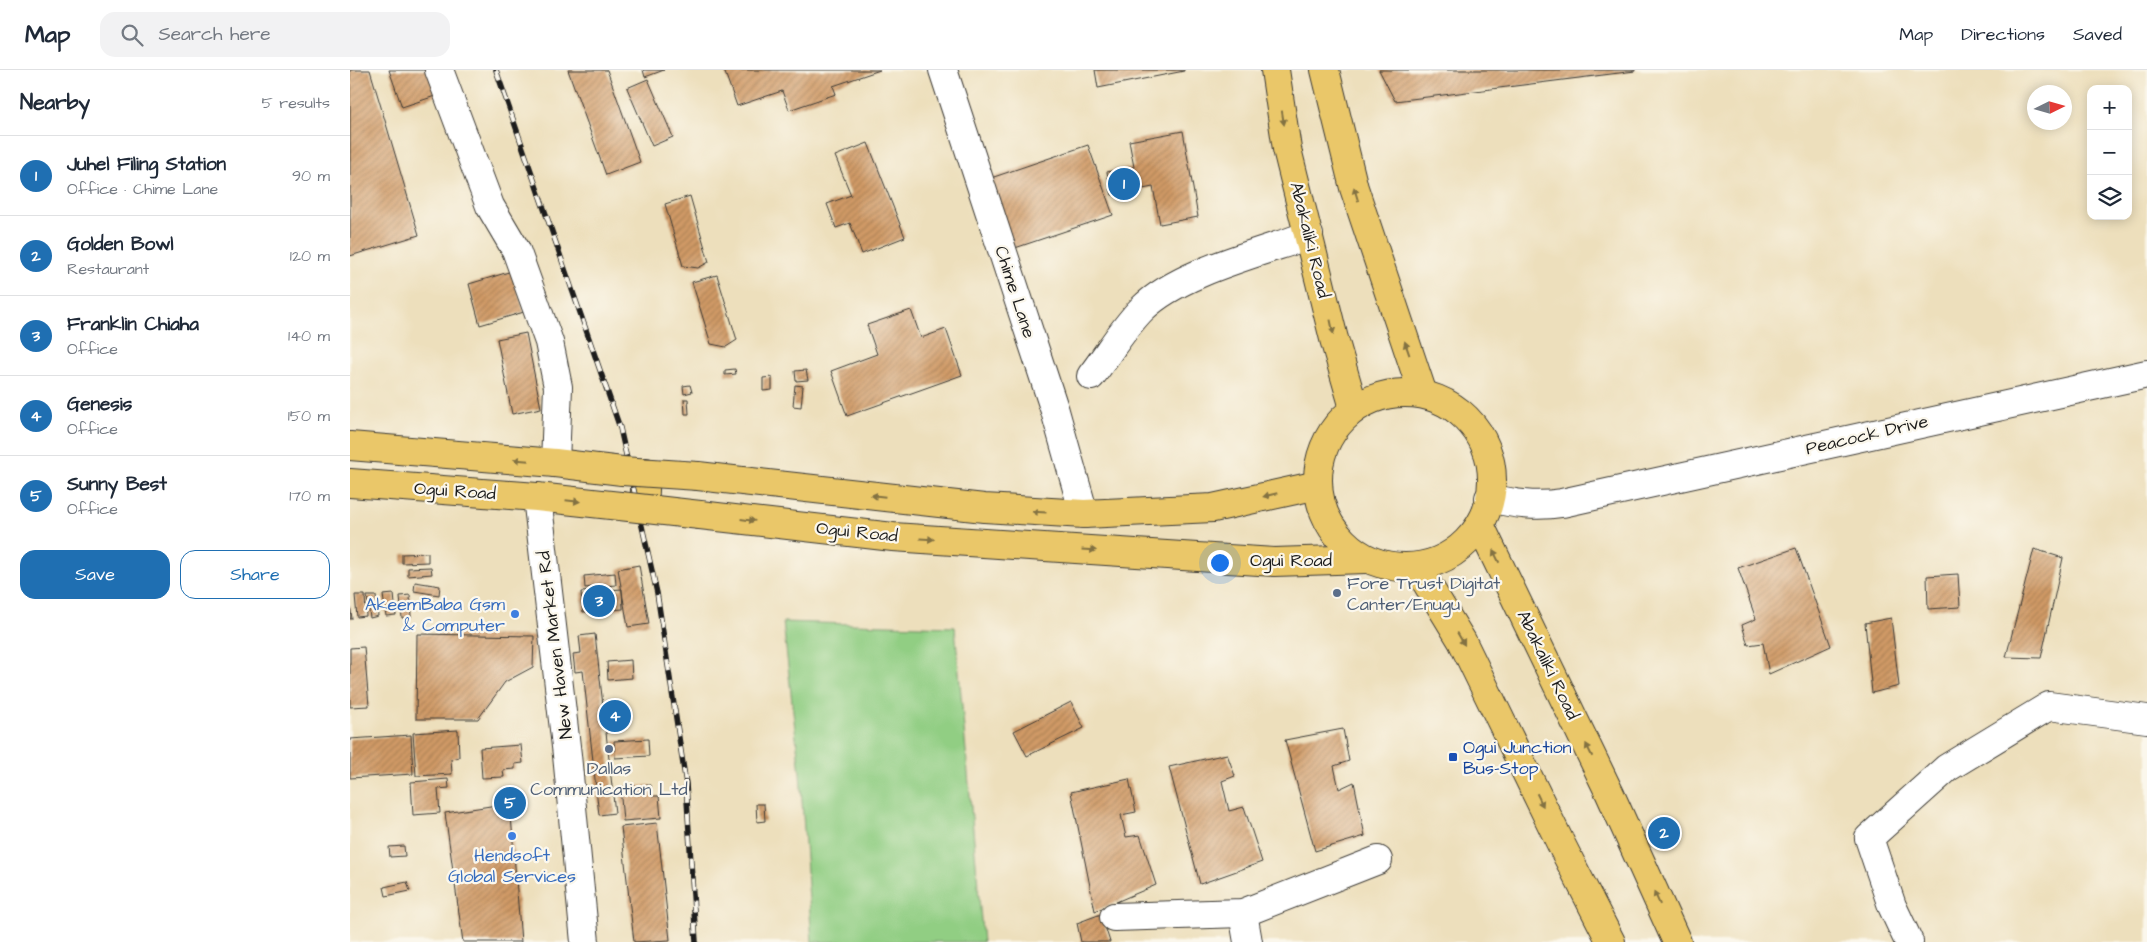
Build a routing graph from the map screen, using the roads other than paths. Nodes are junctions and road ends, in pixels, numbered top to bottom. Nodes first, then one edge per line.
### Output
1 (439, 70) edge
2 (943, 70) edge
3 (1275, 70) edge
4 (1325, 70) edge
5 (1309, 235) junction
6 (2147, 374) edge
7 (1091, 376) dead end
8 (1423, 394) junction
9 (1354, 408) junction
10 (350, 446) edge
11 (555, 463) junction
12 (634, 471) junction
13 (350, 483) edge
14 (1318, 484) junction
15 (537, 497) junction
16 (1489, 498) junction
17 (632, 507) junction
18 (1084, 514) junction
19 (1480, 525) junction
20 (1366, 559) junction
21 (1417, 567) junction
22 (2147, 719) edge
23 (1378, 860) dead end
24 (1243, 913) junction
25 (1114, 917) dead end
26 (585, 942) edge
27 (1248, 942) edge
28 (1612, 942) edge
29 (1677, 942) edge
30 (1909, 942) edge

1 - 11 street
2 - 18 street, Chime Lane
3 -> 5 main road, Abakaliki Road
8 -> 4 main road
5 - 7 street
5 -> 9 main road, Abakaliki Road
6 - 16 street, Peacock Drive
8 - 9 main road
8 - 16 main road
9 - 14 main road
11 -> 10 main road, Ogui Road
11 - 12 main road, Ogui Road
12 - 17 main road
18 -> 12 main road, Ogui Road, bridge
13 - 15 main road, Ogui Road
14 -> 18 main road, Ogui Road
14 - 20 main road
15 -> 17 main road, Ogui Road
15 - 26 street, New Haven Market Rd
16 - 19 main road
17 -> 20 main road, Ogui Road, bridge
19 - 21 main road
29 -> 19 main road, Abakaliki Road
20 - 21 main road
21 -> 28 main road
22 - 30 street
23 - 24 street
24 - 25 street
24 - 27 street

